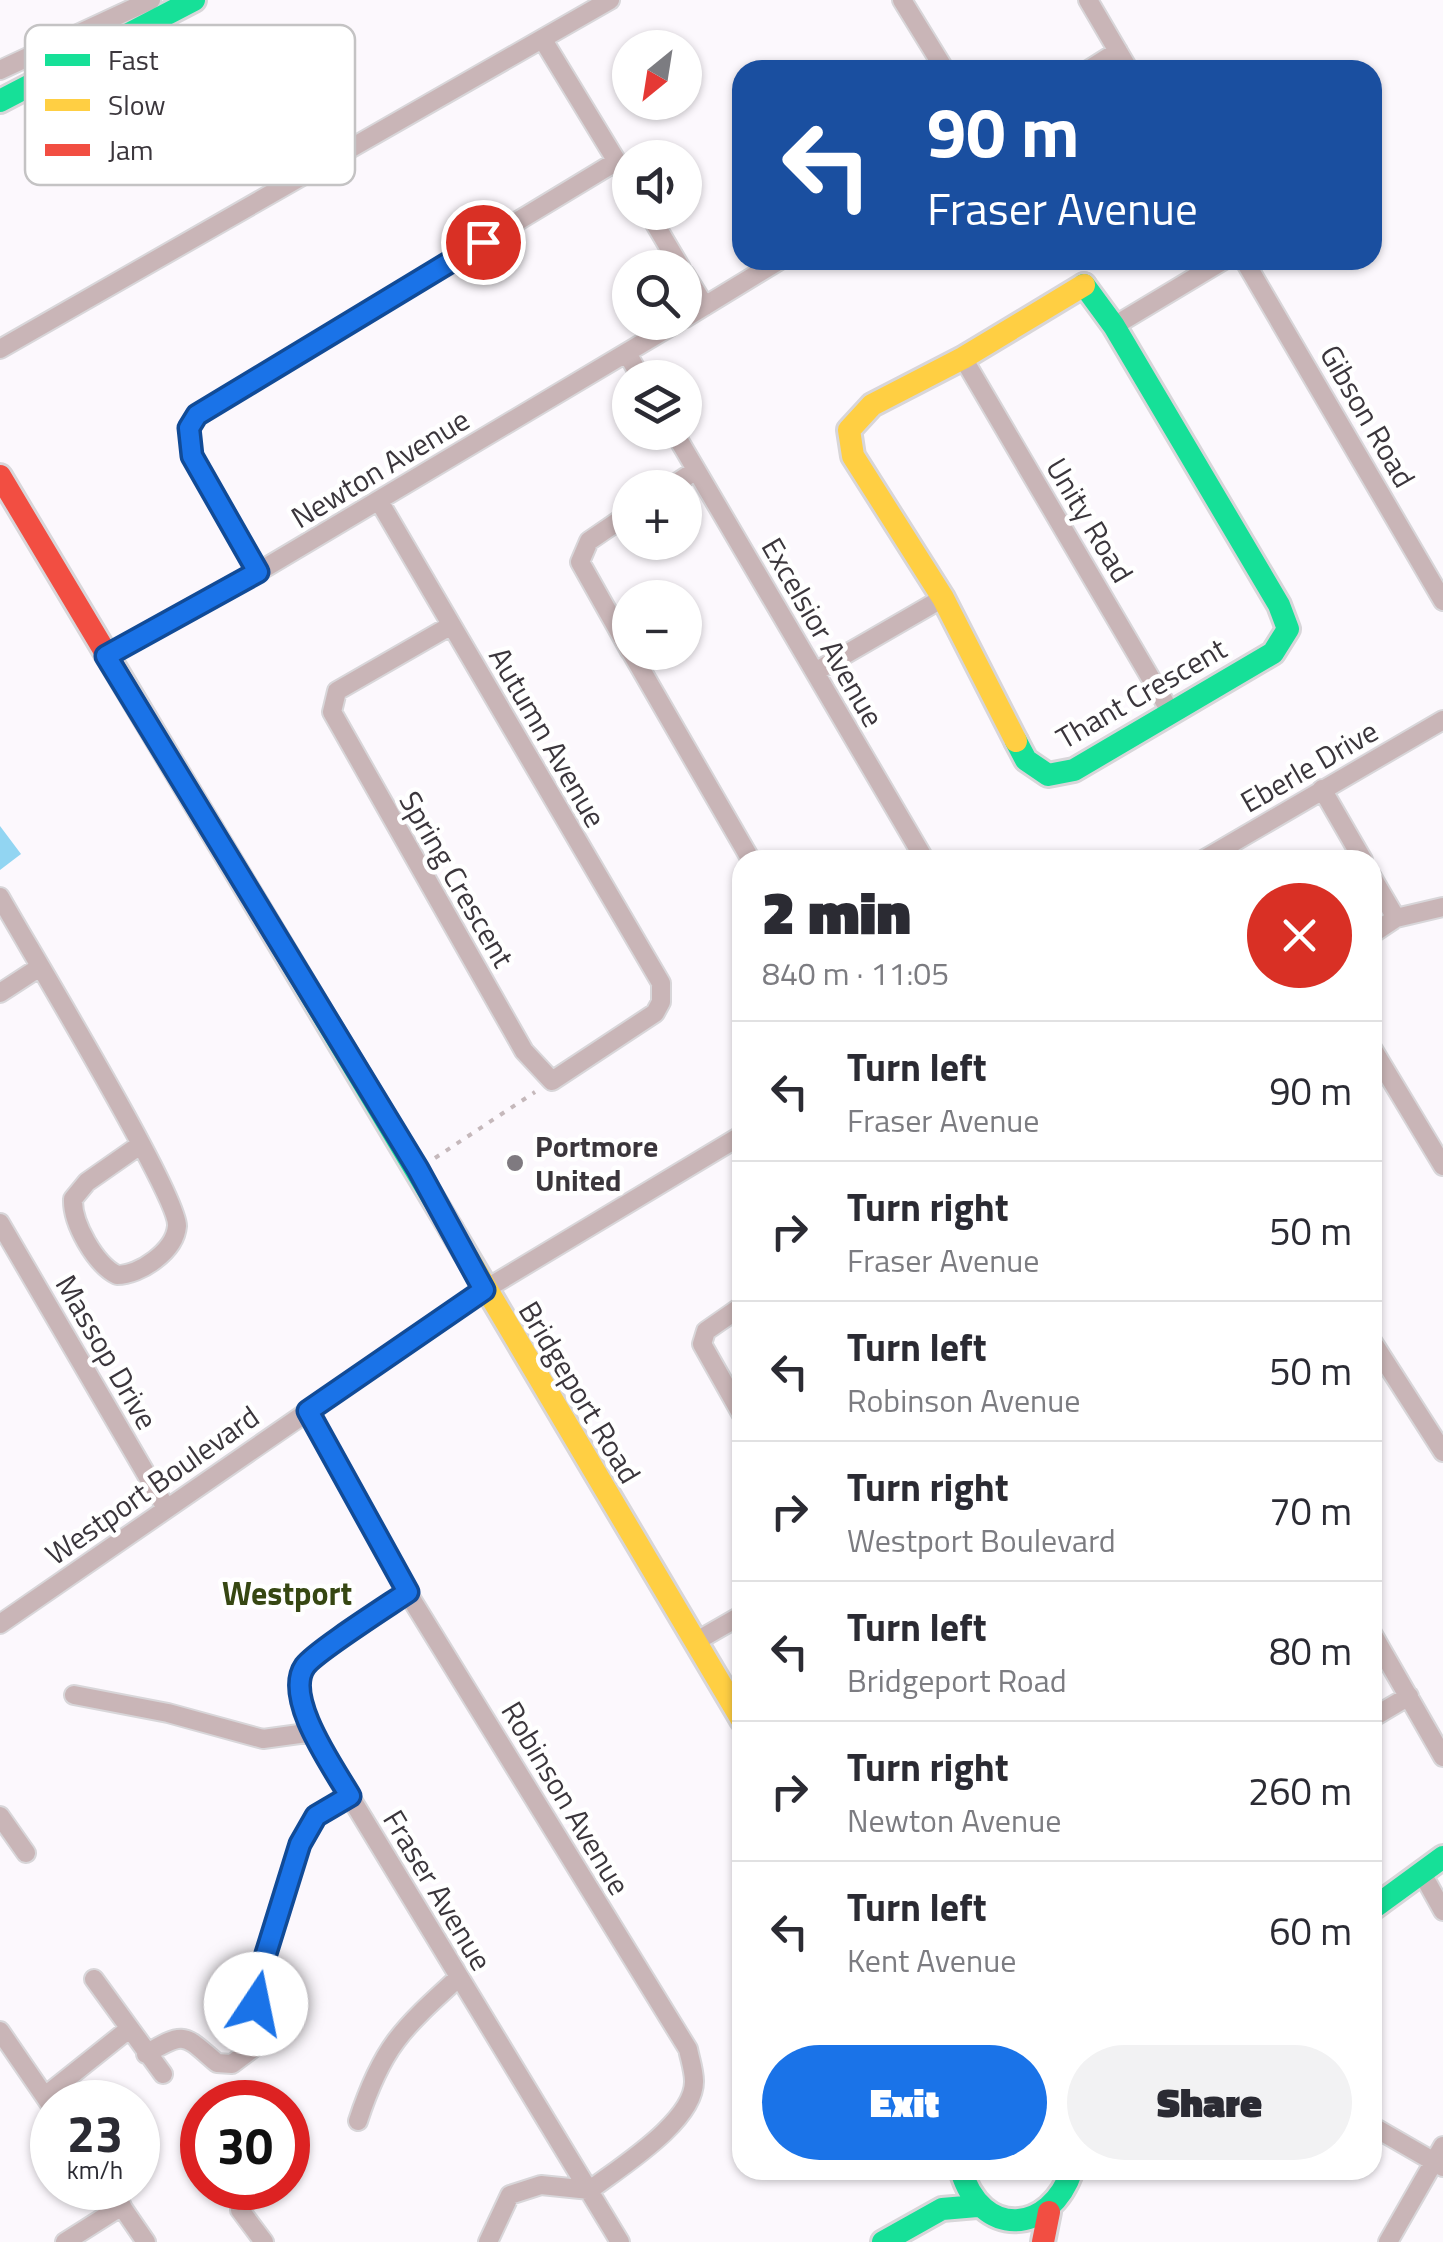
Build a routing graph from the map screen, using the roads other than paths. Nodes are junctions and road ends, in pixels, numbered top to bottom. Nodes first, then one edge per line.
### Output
1 (151, 0) edge
2 (194, 0) edge
3 (610, 0) edge
4 (902, 0) edge
5 (1088, 0) edge
6 (97, 25) edge
7 (146, 25) edge
8 (543, 40) junction
9 (1118, 51) junction
10 (25, 58) edge
11 (938, 60) edge
12 (1104, 60) edge
13 (1123, 60) edge
14 (0, 70) edge
15 (25, 87) edge
16 (0, 100) edge
17 (355, 147) edge
18 (612, 153) edge
19 (612, 162) edge
20 (288, 185) edge
21 (763, 270) edge
22 (1207, 270) edge
23 (1250, 270) edge
24 (702, 303) edge
25 (704, 306) joint
26 (1114, 326) junction
27 (649, 340) edge
28 (0, 349) edge
29 (627, 354) junction
30 (962, 358) junction
31 (631, 360) edge
32 (684, 450) edge
33 (696, 470) edge
34 (0, 476) edge
35 (702, 480) edge
36 (379, 501) junction
37 (612, 526) edge
38 (258, 572) junction
39 (944, 598) junction
40 (1443, 602) edge
41 (612, 620) edge
42 (450, 626) junction
43 (106, 656) junction
44 (640, 670) edge
45 (815, 672) junction
46 (1170, 711) junction
47 (1443, 720) edge
48 (1322, 790) junction
49 (745, 850) edge
50 (915, 850) edge
51 (1220, 850) edge
52 (1357, 850) edge
53 (1382, 894) edge
54 (0, 897) edge
55 (1443, 907) edge
56 (1396, 918) junction
57 (1382, 927) edge
58 (40, 967) junction
59 (0, 993) edge
60 (1382, 1065) edge
61 (552, 1081) joint
62 (732, 1141) edge
63 (140, 1145) junction
64 (1443, 1166) edge
65 (0, 1223) edge
66 (484, 1290) junction
67 (732, 1313) edge
68 (1382, 1357) edge
69 (732, 1397) edge
70 (308, 1411) junction
71 (1443, 1452) edge
72 (166, 1508) junction
73 (408, 1592) junction
74 (732, 1621) edge
75 (0, 1624) edge
76 (695, 1642) junction
77 (1382, 1651) edge
78 (74, 1695) dead end
79 (1409, 1696) junction
80 (732, 1703) edge
81 (1382, 1712) edge
82 (314, 1732) junction
83 (1443, 1757) edge
84 (350, 1796) junction
85 (0, 1816) edge
86 (26, 1853) dead end
87 (1443, 1857) edge
88 (1423, 1875) junction
89 (1382, 1902) edge
90 (1443, 1912) edge
91 (94, 1978) dead end
92 (458, 1978) junction
93 (128, 2029) junction
94 (1, 2034) edge
95 (146, 2054) junction
96 (163, 2074) dead end
97 (34, 2080) edge
98 (72, 2080) edge
99 (358, 2121) dead end
100 (1382, 2131) edge
101 (1440, 2158) edge
102 (953, 2180) edge
103 (965, 2180) edge
104 (1070, 2180) edge
105 (590, 2190) junction
106 (977, 2206) junction
107 (116, 2210) edge
108 (125, 2210) edge
109 (240, 2210) dead end
110 (1049, 2212) junction
111 (920, 2218) junction
112 (1008, 2222) junction
113 (65, 2242) edge
114 (146, 2242) edge
115 (264, 2242) edge
116 (488, 2242) edge
117 (620, 2242) edge
118 (882, 2242) edge
119 (1028, 2242) edge
120 (1043, 2242) edge
121 (1388, 2242) edge

1 - 6 street
2 - 7 main road
3 - 8 street
4 - 11 street
5 - 9 street
8 - 17 street
8 - 18 street
9 - 12 street
9 - 13 street
10 - 14 street
15 - 16 main road
19 - 38 street
20 - 28 street
21 - 25 street
22 - 26 street
23 - 40 street, Gibson Road
24 - 25 street
26 - 30 main road, Thant Crescent
26 - 46 main road, Thant Crescent
27 - 29 street, Newton Avenue
29 - 31 street
29 - 36 street, Newton Avenue
30 - 39 main road, Thant Crescent
30 - 46 street, Unity Road
32 - 33 street, Excelsior Avenue
34 - 43 main road, Bridgeport Road
35 - 45 street, Excelsior Avenue
36 - 38 street, Newton Avenue
36 - 42 street, Autumn Avenue
37 - 41 street
38 - 43 street, Newton Avenue
39 - 45 street
39 - 46 main road, Thant Crescent
42 - 61 street, Autumn Avenue
42 - 61 street, Spring Crescent
43 - 66 main road, Bridgeport Road
44 - 49 street
45 - 50 street, Excelsior Avenue
47 - 48 street, Eberle Drive
48 - 51 street, Eberle Drive
48 - 52 street
53 - 56 street
54 - 58 street
55 - 56 street
56 - 57 street
58 - 59 street
58 - 63 street
60 - 64 street
62 - 66 street
63 - 63 street
65 - 72 street, Massop Drive
66 - 70 street, Westport Boulevard
66 - 76 main road, Bridgeport Road
67 - 69 street
68 - 71 street
70 - 72 street, Westport Boulevard
70 - 73 street, Robinson Avenue
72 - 75 street, Westport Boulevard
73 - 82 street, Fraser Avenue
73 - 105 street, Robinson Avenue
74 - 76 street
76 - 80 main road, Bridgeport Road
77 - 79 street
78 - 82 street
79 - 81 street
79 - 83 street
82 - 84 street, Fraser Avenue
84 - 92 street, Fraser Avenue
84 - 95 street
85 - 86 street
87 - 88 main road
88 - 89 main road
88 - 90 street
91 - 93 street
92 - 99 street
92 - 105 street, Fraser Avenue
93 - 95 street
93 - 98 street
94 - 97 street
95 - 96 street
100 - 101 street
101 - 121 street
102 - 111 main road
103 - 106 main road
104 - 110 main road
105 - 116 street
105 - 117 street, Fraser Avenue
106 - 111 main road
106 - 112 main road
107 - 113 street
108 - 114 street
109 - 115 street
110 - 112 main road
110 - 120 main road
111 - 118 main road
112 - 119 main road

